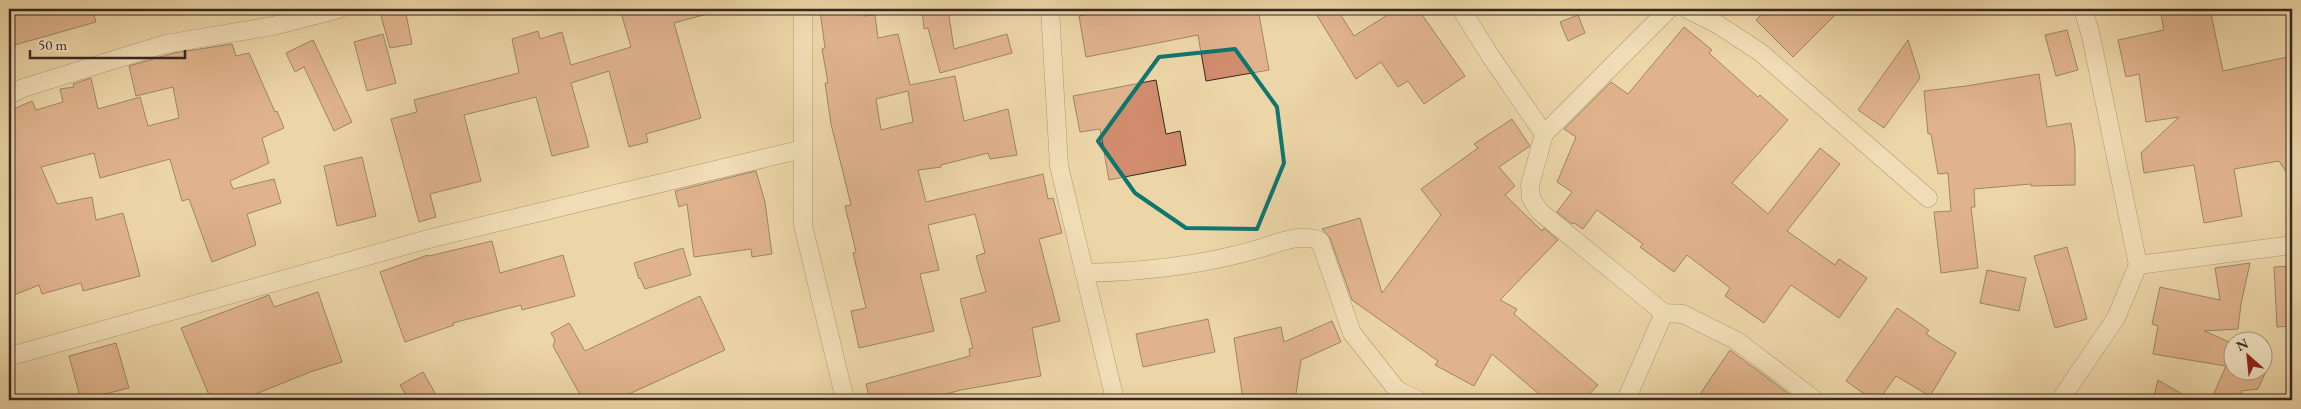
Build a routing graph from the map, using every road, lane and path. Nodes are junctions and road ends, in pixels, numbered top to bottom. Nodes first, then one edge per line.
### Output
1 (339, 9) edge
2 (803, 9) edge
3 (1050, 9) edge
4 (1461, 9) edge
5 (1669, 9) edge
6 (1687, 9) edge
7 (2083, 9) edge
8 (9, 95) edge
9 (1544, 134) junction
10 (803, 149) junction
11 (1928, 198) dead end
12 (2292, 245) edge
13 (2138, 265) junction
14 (1084, 272) junction
15 (1664, 313) junction
16 (9, 351) edge
17 (845, 400) edge
18 (1115, 400) edge
19 (1418, 400) edge
20 (1626, 400) edge
21 (1815, 400) edge
22 (2060, 400) edge

1 - 8 street
2 - 10 street
3 - 14 street
4 - 9 street
5 - 9 street
6 - 11 street
7 - 13 street
9 - 15 street
10 - 16 street
10 - 17 street
12 - 13 street
13 - 22 street
14 - 18 street
14 - 19 street
15 - 20 street
15 - 21 street

